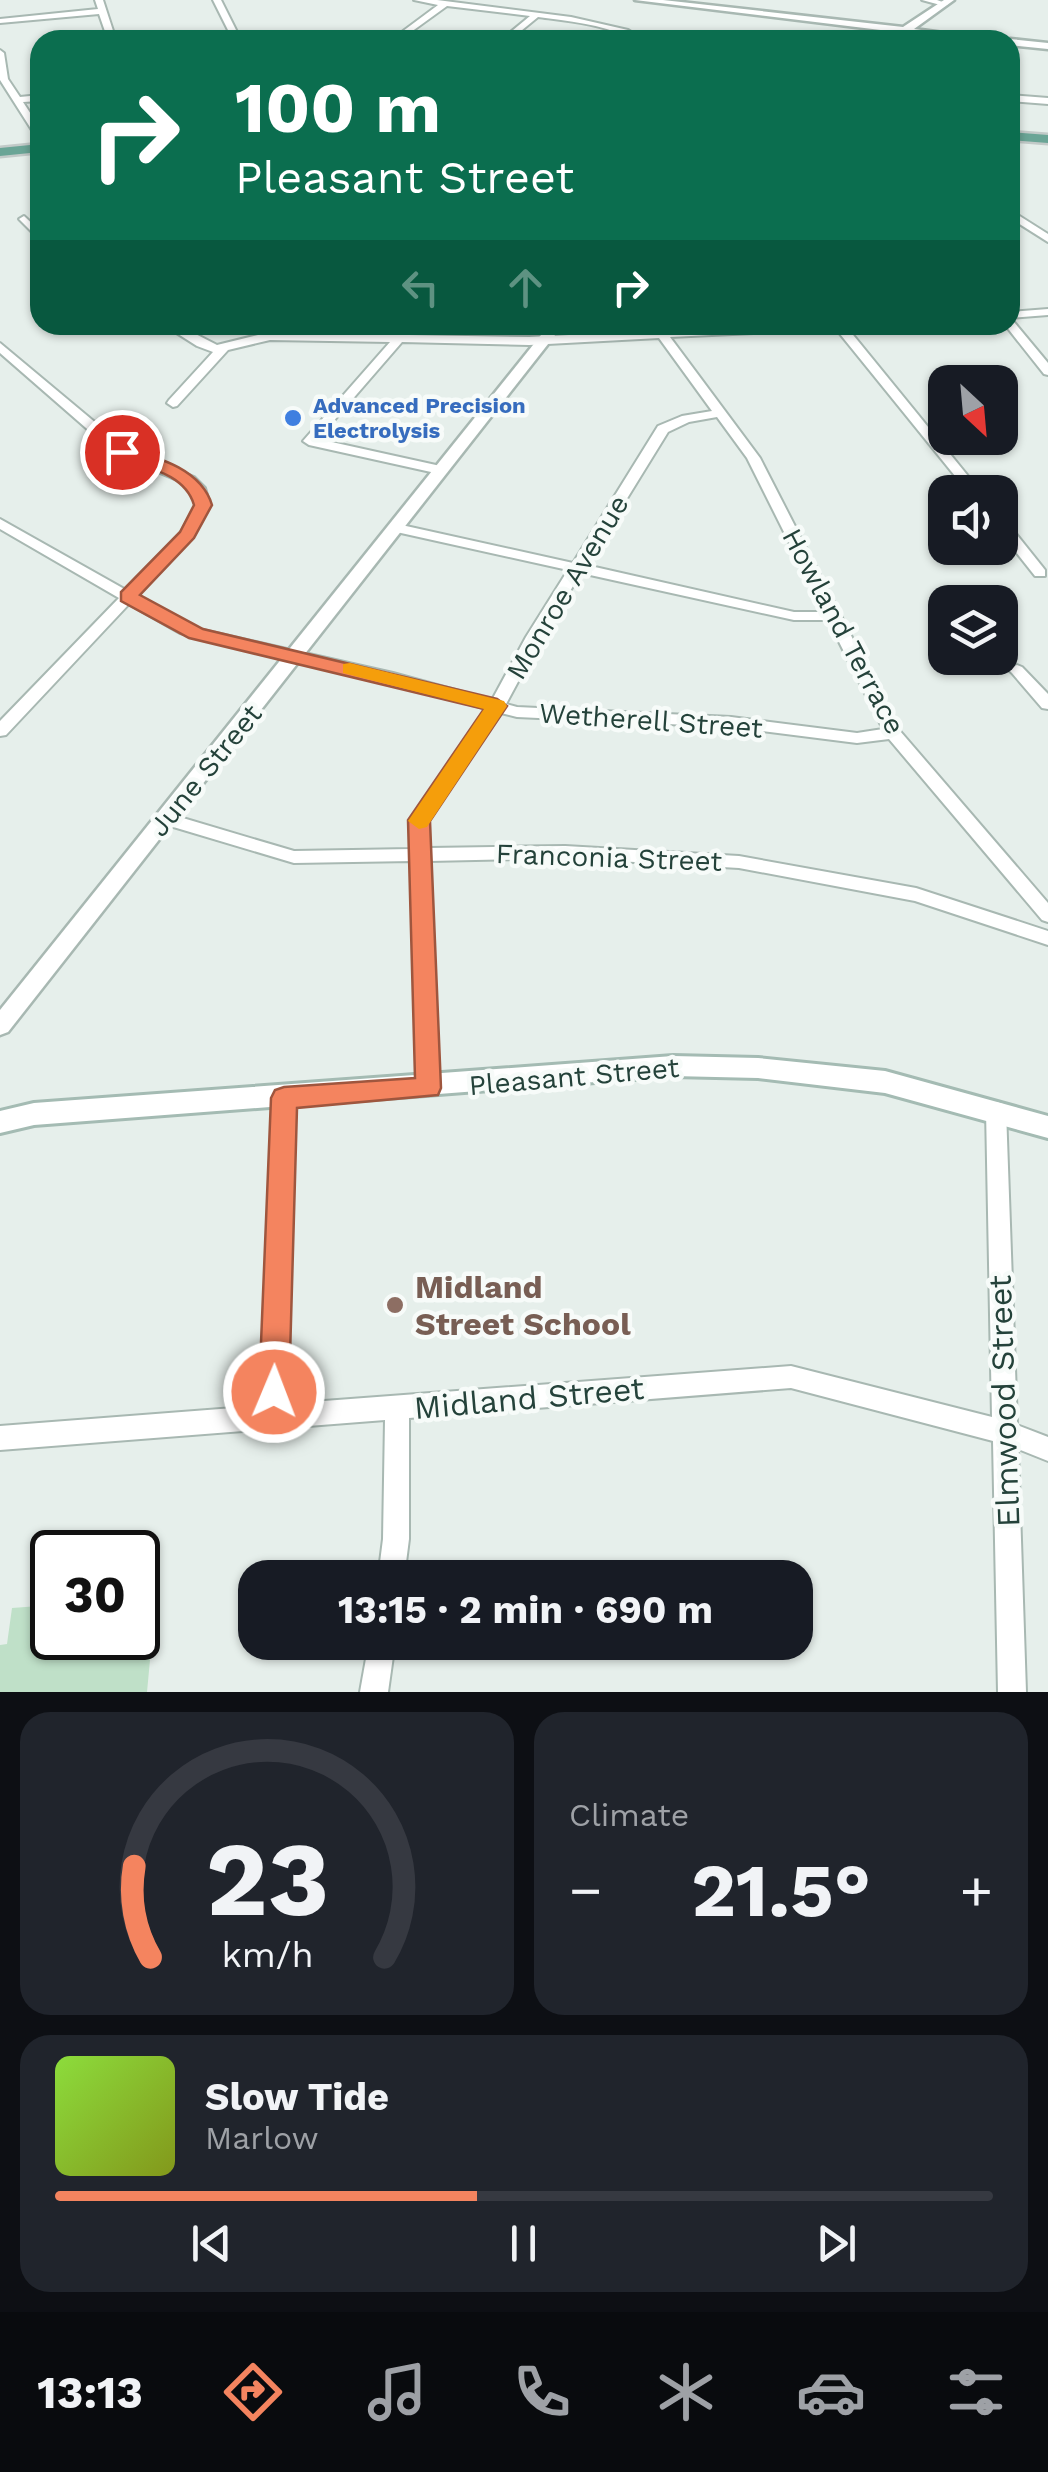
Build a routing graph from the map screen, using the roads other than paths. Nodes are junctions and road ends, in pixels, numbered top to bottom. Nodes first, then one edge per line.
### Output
1 (99, 0) edge
2 (217, 0) edge
3 (418, 0) edge
4 (639, 0) edge
5 (926, 0) edge
6 (947, 2) edge
7 (444, 4) junction
8 (102, 12) junction
9 (535, 16) junction
10 (0, 21) edge
11 (108, 30) edge
12 (232, 30) edge
13 (409, 30) edge
14 (518, 30) edge
15 (614, 30) edge
16 (906, 30) joint
17 (1020, 43) edge
18 (1046, 45) edge
19 (0, 53) edge
20 (1048, 80) edge
21 (30, 99) edge
22 (19, 100) junction
23 (1044, 100) edge
24 (30, 118) edge
25 (1020, 137) edge
26 (1048, 139) edge
27 (30, 149) edge
28 (0, 152) edge
29 (1020, 220) edge
30 (26, 223) dead end
31 (30, 227) edge
32 (1048, 239) edge
33 (1048, 312) edge
34 (1020, 314) edge
35 (187, 335) edge
36 (397, 335) edge
37 (460, 335) edge
38 (548, 335) edge
39 (661, 335) edge
40 (846, 335) edge
41 (1019, 335) edge
42 (400, 337) junction
43 (0, 347) edge
44 (223, 348) junction
45 (18, 363) junction
46 (0, 368) edge
47 (1048, 371) edge
48 (173, 403) dead end
49 (719, 412) junction
50 (440, 470) junction
51 (961, 475) edge
52 (0, 523) edge
53 (397, 528) junction
54 (1018, 543) edge
55 (576, 568) junction
56 (1046, 575) edge
57 (128, 596) junction
58 (832, 616) junction
59 (294, 656) junction
60 (1018, 670) dead end
61 (1048, 704) edge
62 (497, 706) junction
63 (0, 731) edge
64 (894, 733) junction
65 (166, 819) junction
66 (420, 852) junction
67 (1048, 915) edge
68 (1048, 938) edge
69 (0, 1026) edge
70 (428, 1088) junction
71 (284, 1098) junction
72 (0, 1107) edge
73 (996, 1110) junction
74 (34, 1114) junction
75 (0, 1122) edge
76 (1048, 1127) edge
77 (397, 1408) junction
78 (272, 1418) junction
79 (1004, 1432) junction
80 (0, 1438) edge
81 (1048, 1449) edge
82 (393, 1560) edge
83 (379, 1660) edge
84 (374, 1692) edge
85 (1012, 1692) edge

1 - 8 street
2 - 12 street
3 - 7 street
4 - 16 street
5 - 6 street
6 - 16 street
7 - 9 street
7 - 13 street
8 - 10 street
8 - 11 street
9 - 14 street
9 - 15 street
17 - 18 street
19 - 22 street
20 - 23 street
21 - 22 street
22 - 24 street
25 - 26 main road
27 - 28 main road
29 - 32 street
30 - 31 street
33 - 34 street
35 - 44 street
36 - 42 street
37 - 42 street
38 - 50 street, June Street
39 - 49 street, Howland Terrace
40 - 51 street
41 - 47 street
42 - 44 street
42 - 50 street
43 - 45 street
44 - 48 street
45 - 46 street
45 - 57 street
49 - 55 street, Monroe Avenue
49 - 58 street, Howland Terrace
50 - 53 street, June Street
52 - 57 street, Wetherell Street
53 - 55 street
53 - 59 street, June Street
54 - 56 street
55 - 58 street
55 - 62 street, Monroe Avenue
57 - 59 street, Wetherell Street
57 - 63 street
58 - 64 street, Howland Terrace
59 - 62 street, Wetherell Street
59 - 65 street, June Street
60 - 61 street
62 - 64 street, Wetherell Street
62 - 66 street, Monroe Avenue
64 - 67 street, Howland Terrace
65 - 66 street, Franconia Street
65 - 69 street, June Street
66 - 68 street, Franconia Street
66 - 70 street, Monroe Avenue
70 - 71 main road, Pleasant Street
70 - 73 main road, Pleasant Street
71 - 74 main road, Pleasant Street
71 - 78 street
72 - 74 main road, Pleasant Street
73 - 76 main road, Pleasant Street
73 - 79 street, Elmwood Street
74 - 75 main road, Pleasant Street
77 - 78 street, Midland Street
77 - 79 street, Midland Street
77 - 82 street
78 - 80 street, Midland Street
79 - 81 street, Midland Street
79 - 85 street, Elmwood Street
83 - 84 street

